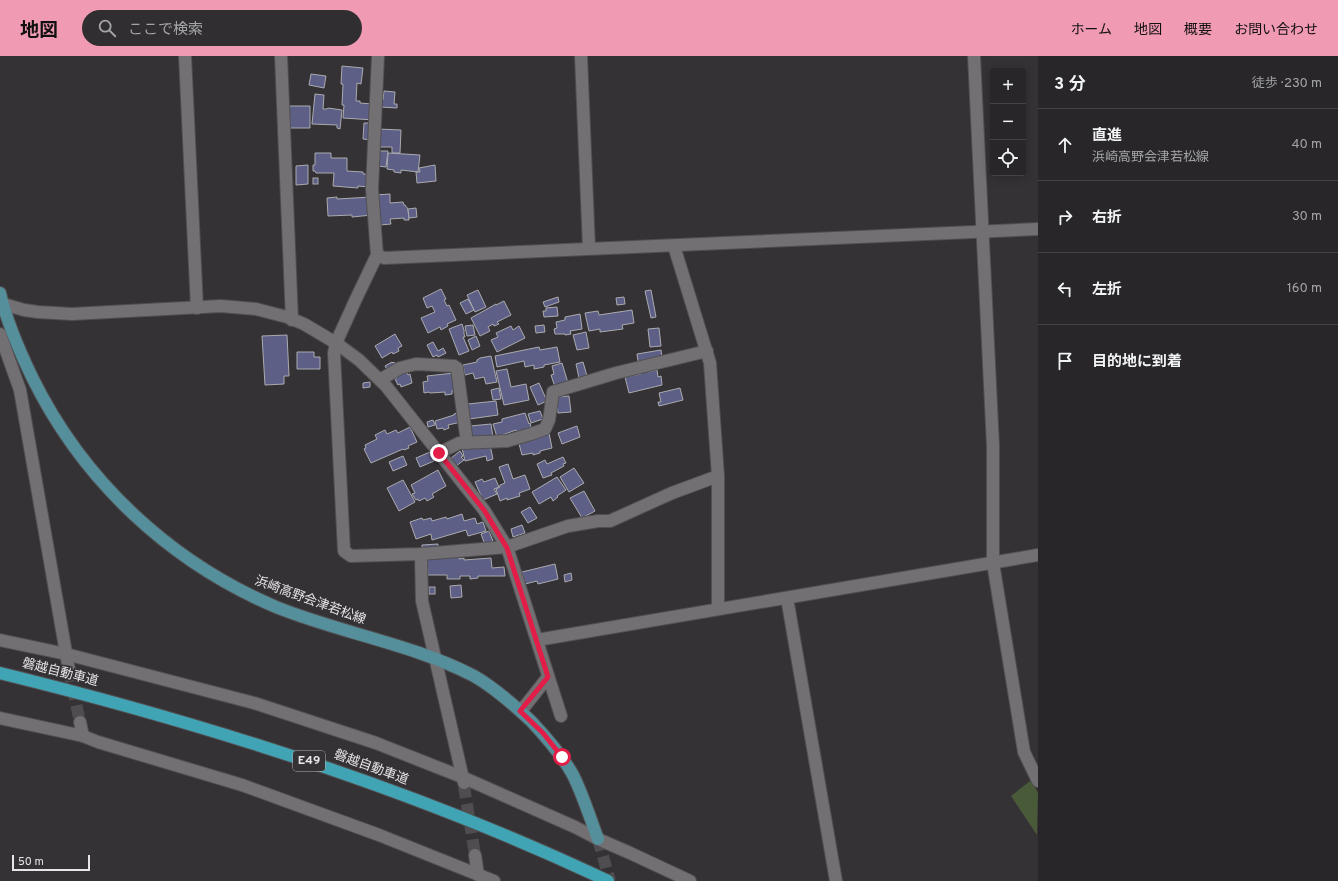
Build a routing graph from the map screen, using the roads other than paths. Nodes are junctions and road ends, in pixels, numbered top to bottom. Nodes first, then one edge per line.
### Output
1 (185, 56) edge
2 (281, 56) edge
3 (378, 56) edge
4 (581, 56) edge
5 (974, 56) edge
6 (1038, 229) edge
7 (982, 231) junction
8 (674, 246) junction
9 (589, 248) junction
10 (377, 255) junction
11 (1, 300) edge
12 (197, 308) junction
13 (292, 320) junction
14 (0, 334) edge
15 (336, 343) junction
16 (707, 351) junction
17 (380, 380) junction
18 (467, 443) junction
19 (439, 453) junction
20 (718, 476) junction
21 (507, 548) junction
22 (421, 554) junction
23 (1038, 555) edge
24 (993, 563) junction
25 (787, 598) junction
26 (718, 609) junction
27 (0, 640) edge
28 (536, 640) junction
29 (66, 654) junction
30 (436, 660) junction
31 (69, 670) tunnel mouth
32 (0, 673) edge
33 (548, 677) junction
34 (520, 711) junction
35 (561, 716) dead end
36 (0, 718) edge
37 (80, 722) tunnel mouth
38 (83, 736) junction
39 (1038, 781) edge
40 (463, 782) junction
41 (598, 839) junction
42 (475, 855) tunnel mouth
43 (478, 875) junction
44 (494, 881) edge
45 (608, 881) edge
46 (690, 881) edge
47 (836, 881) edge

1 - 12 street
2 - 13 street
3 - 10 street
4 - 9 street
5 - 7 street
6 - 7 street
7 - 8 street
7 - 24 street
8 - 9 street
8 - 16 street
9 - 10 street
10 - 15 street
11 - 12 street
11 - 30 main road, 浜崎高野会津若松線
12 - 13 street
13 - 15 street
14 - 29 street
15 - 17 street
15 - 22 street
16 - 18 street
16 - 20 street
17 - 18 street
17 - 19 street
18 - 19 street
19 - 21 street
20 - 21 street
20 - 26 street
21 - 22 street
21 - 28 street
22 - 30 street
23 - 24 street
24 - 25 street
24 - 39 street
25 - 26 street
25 - 47 street
26 - 28 street
27 - 29 street
28 - 33 street
29 - 31 street
29 - 40 street
30 - 34 main road, 浜崎高野会津若松線
30 - 40 street
32 - 45 highway, 磐越自動車道 / E49
33 - 34 street
33 - 35 street
34 - 41 main road, 浜崎高野会津若松線
36 - 38 street
37 - 38 street
38 - 43 street
40 - 41 street
41 - 46 street
42 - 43 street
43 - 44 street

